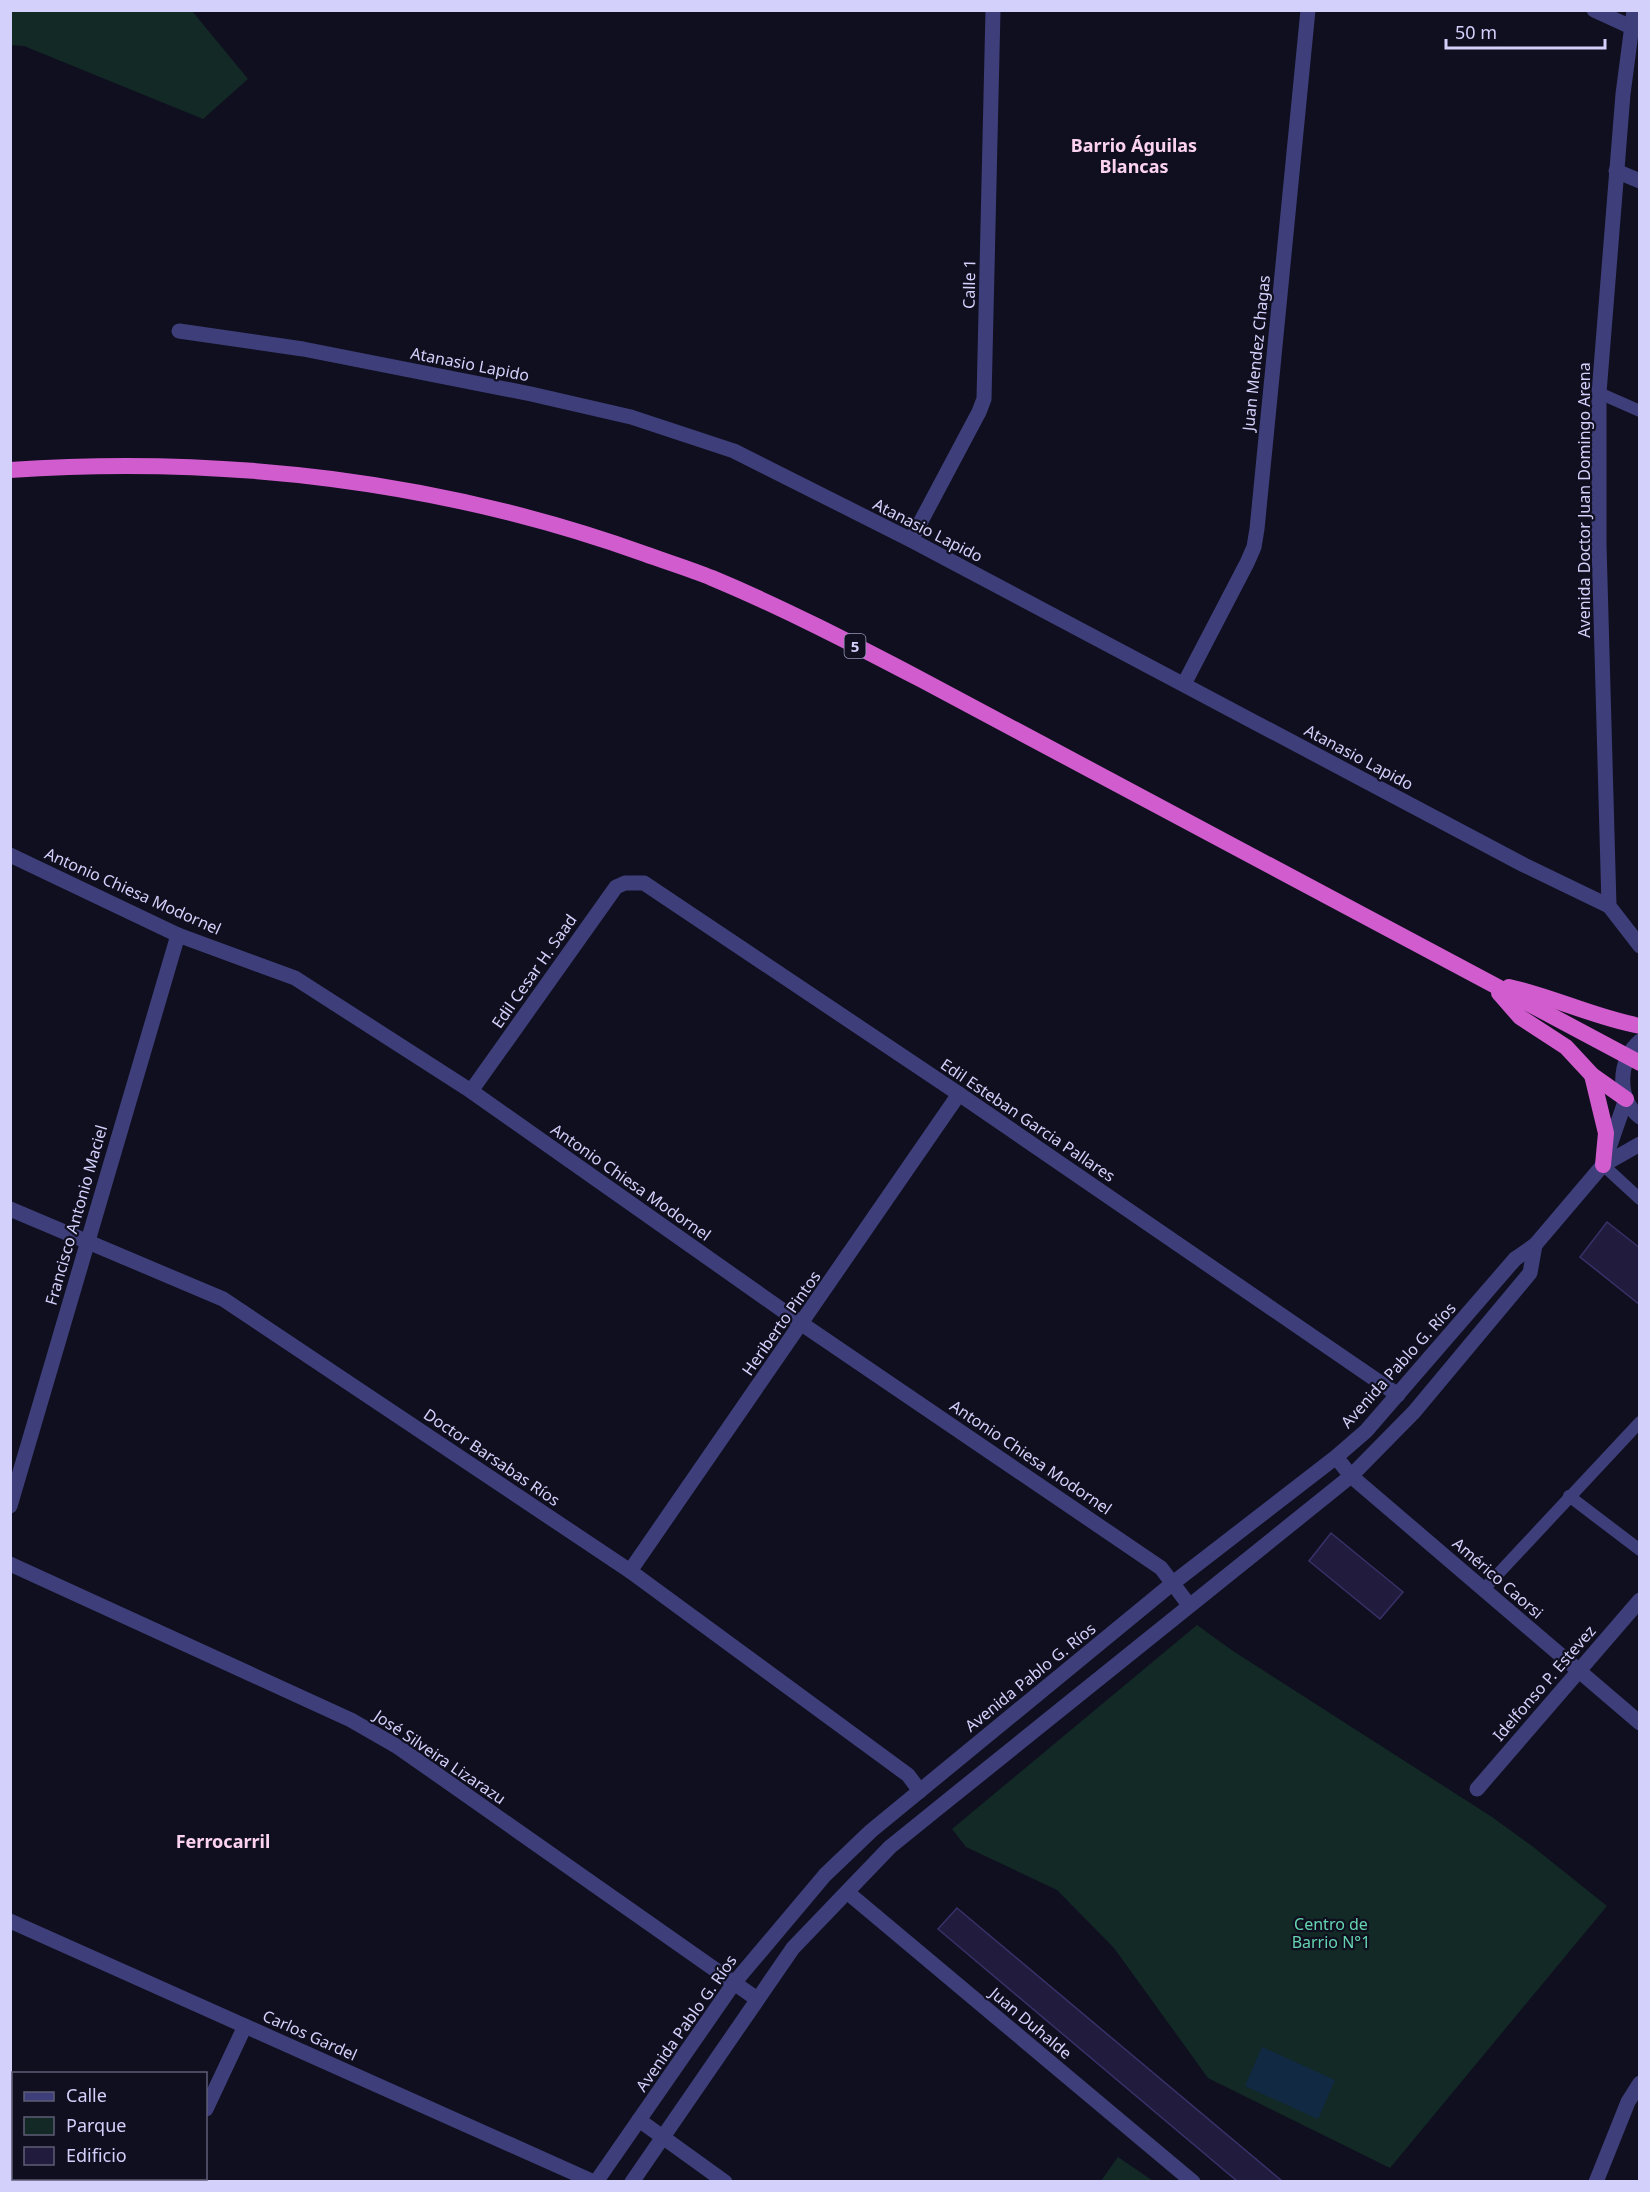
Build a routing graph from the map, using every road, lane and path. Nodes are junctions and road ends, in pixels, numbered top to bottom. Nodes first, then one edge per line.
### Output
1 (993, 10) edge
2 (1308, 10) edge
3 (1594, 10) edge
4 (1634, 10) edge
5 (1631, 27) junction
6 (1616, 171) junction
7 (1640, 182) edge
8 (179, 331) dead end
9 (1599, 393) junction
10 (1640, 411) edge
11 (10, 470) edge
12 (910, 540) junction
13 (1184, 684) junction
14 (10, 855) edge
15 (634, 882) joint
16 (1609, 906) junction
17 (178, 935) junction
18 (1640, 946) edge
19 (1490, 984) junction
20 (1640, 1026) edge
21 (1640, 1041) edge
22 (1633, 1060) edge
23 (1592, 1075) junction
24 (471, 1091) junction
25 (959, 1094) junction
26 (1626, 1099) junction
27 (1640, 1117) edge
28 (1640, 1144) edge
29 (1603, 1165) junction
30 (1640, 1199) edge
31 (10, 1209) edge
32 (87, 1241) junction
33 (1535, 1245) junction
34 (802, 1323) junction
35 (1398, 1395) junction
36 (1640, 1422) edge
37 (1336, 1457) junction
38 (1351, 1476) junction
39 (1569, 1496) junction
40 (10, 1506) edge
41 (1640, 1550) edge
42 (10, 1564) edge
43 (630, 1570) junction
44 (1173, 1583) junction
45 (1484, 1588) junction
46 (1640, 1600) edge
47 (1190, 1605) junction
48 (1578, 1671) junction
49 (1640, 1723) edge
50 (1477, 1789) dead end
51 (920, 1791) junction
52 (847, 1892) junction
53 (10, 1921) edge
54 (734, 1983) junction
55 (757, 1999) junction
56 (245, 2026) junction
57 (1640, 2083) edge
58 (207, 2107) edge
59 (639, 2120) junction
60 (664, 2136) junction
61 (595, 2181) edge
62 (632, 2181) edge
63 (725, 2181) edge
64 (1193, 2181) edge
65 (1596, 2181) edge

1 - 12 street, Calle 1
2 - 13 street, Juan Mendez Chagas
3 - 5 street
4 - 5 street, Avenida Doctor Juan Domingo Arena
5 - 6 street, Avenida Doctor Juan Domingo Arena
6 - 7 street
6 - 9 street, Avenida Doctor Juan Domingo Arena
8 - 12 street, Atanasio Lapido
9 - 10 lane
9 - 16 street, Avenida Doctor Juan Domingo Arena
11 - 19 highway, 5
12 - 13 street, Atanasio Lapido
13 - 16 street, Atanasio Lapido
14 - 17 street, Antonio Chiesa Modornel
15 - 24 street, Edil Cesar H. Saad
15 - 25 street, Edil Esteban Garcia Pallares
16 - 18 street
17 - 24 street, Antonio Chiesa Modornel
17 - 32 street, Francisco Antonio Maciel
19 - 20 highway
19 - 22 highway, 5
19 - 23 highway
21 - 22 street
22 - 26 street
23 - 26 highway
23 - 29 highway
24 - 34 street, Antonio Chiesa Modornel
25 - 34 street, Heriberto Pintos
25 - 35 street, Edil Esteban Garcia Pallares
26 - 27 street
26 - 29 street, Avenida Pablo G. Ríos
28 - 29 street, Avenida Pablo G. Ríos
29 - 30 lane
29 - 33 street, Avenida Pablo G. Ríos
31 - 32 street, Doctor Barsabas Ríos
32 - 40 street, Francisco Antonio Maciel
32 - 43 street, Doctor Barsabas Ríos
33 - 35 street, Avenida Pablo G. Ríos
33 - 38 street, Avenida Pablo G. Ríos
34 - 43 street, Heriberto Pintos
34 - 44 street, Antonio Chiesa Modornel
35 - 37 street, Avenida Pablo G. Ríos
36 - 39 lane
37 - 38 street, Américo Caorsi
37 - 44 street, Avenida Pablo G. Ríos
38 - 45 street, Américo Caorsi
38 - 47 street, Avenida Pablo G. Ríos
39 - 41 lane
39 - 45 lane
42 - 54 street, José Silveira Lizarazu
43 - 51 street, Doctor Barsabas Ríos
44 - 47 street, Antonio Chiesa Modornel
44 - 51 street, Avenida Pablo G. Ríos
45 - 48 street, Américo Caorsi
46 - 48 street, Idelfonso P. Estevez
47 - 52 street, Avenida Pablo G. Ríos
48 - 49 street, Américo Caorsi
48 - 50 street, Idelfonso P. Estevez
51 - 54 street, Avenida Pablo G. Ríos
52 - 55 street, Avenida Pablo G. Ríos
52 - 64 street, Juan Duhalde
53 - 56 street, Carlos Gardel
54 - 55 street, José Silveira Lizarazu
54 - 59 street, Avenida Pablo G. Ríos
55 - 60 street, Avenida Pablo G. Ríos
56 - 58 street
56 - 61 street, Carlos Gardel
57 - 65 street
59 - 60 street
59 - 61 street, Avenida Pablo G. Ríos
60 - 62 street, Avenida Pablo G. Ríos
60 - 63 street

